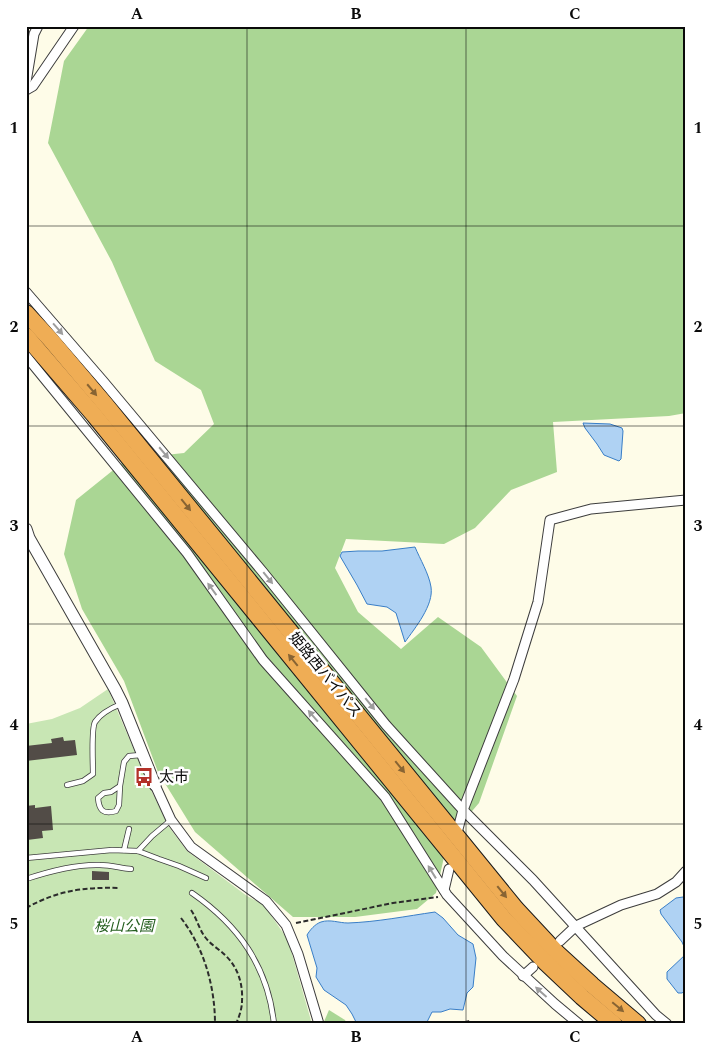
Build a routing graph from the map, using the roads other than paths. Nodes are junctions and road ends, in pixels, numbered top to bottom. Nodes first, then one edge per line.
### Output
1 (74, 26) edge
2 (33, 30) edge
3 (26, 82) edge
4 (26, 90) edge
5 (26, 292) edge
6 (28, 304) edge
7 (26, 336) edge
8 (26, 356) edge
9 (26, 365) edge
10 (37, 370) junction
11 (150, 472) junction
12 (686, 500) edge
13 (26, 529) edge
14 (122, 703) junction
15 (142, 755) junction
16 (155, 784) joint
17 (67, 785) dead end
18 (120, 786) junction
19 (463, 810) junction
20 (171, 820) junction
21 (129, 829) dead end
22 (458, 829) dead end
23 (124, 850) junction
24 (138, 851) junction
25 (26, 858) edge
26 (131, 869) dead end
27 (449, 869) dead end
28 (686, 871) edge
29 (206, 878) dead end
30 (26, 879) edge
31 (192, 892) dead end
32 (445, 893) junction
33 (576, 926) junction
34 (560, 941) dead end
35 (533, 967) dead end
36 (523, 976) junction
37 (274, 1024) edge
38 (319, 1024) edge
39 (578, 1024) edge
40 (614, 1024) edge
41 (638, 1024) edge
42 (667, 1024) edge

1 - 4 street
2 - 3 street
5 - 6 street
6 -> 11 highway, 姫路西バイパス
6 -> 19 street
7 - 11 highway, 姫路西バイパス
8 - 10 street
9 - 10 street
32 -> 10 street
40 -> 11 highway, 姫路西バイパス
11 -> 41 highway, 姫路西バイパス
12 - 19 street
13 - 14 street
14 - 15 street
14 - 17 lane
15 - 16 street
15 - 18 lane
16 - 20 street
18 - 18 lane
19 - 22 street
19 - 33 street
20 - 24 lane
20 - 38 street
21 - 23 lane
23 - 24 lane
23 - 25 lane
24 - 29 lane
26 - 30 lane
27 - 32 street
28 - 33 street
31 - 37 lane
32 - 36 street
33 - 34 street
33 - 42 street
35 - 36 street
39 -> 36 street

